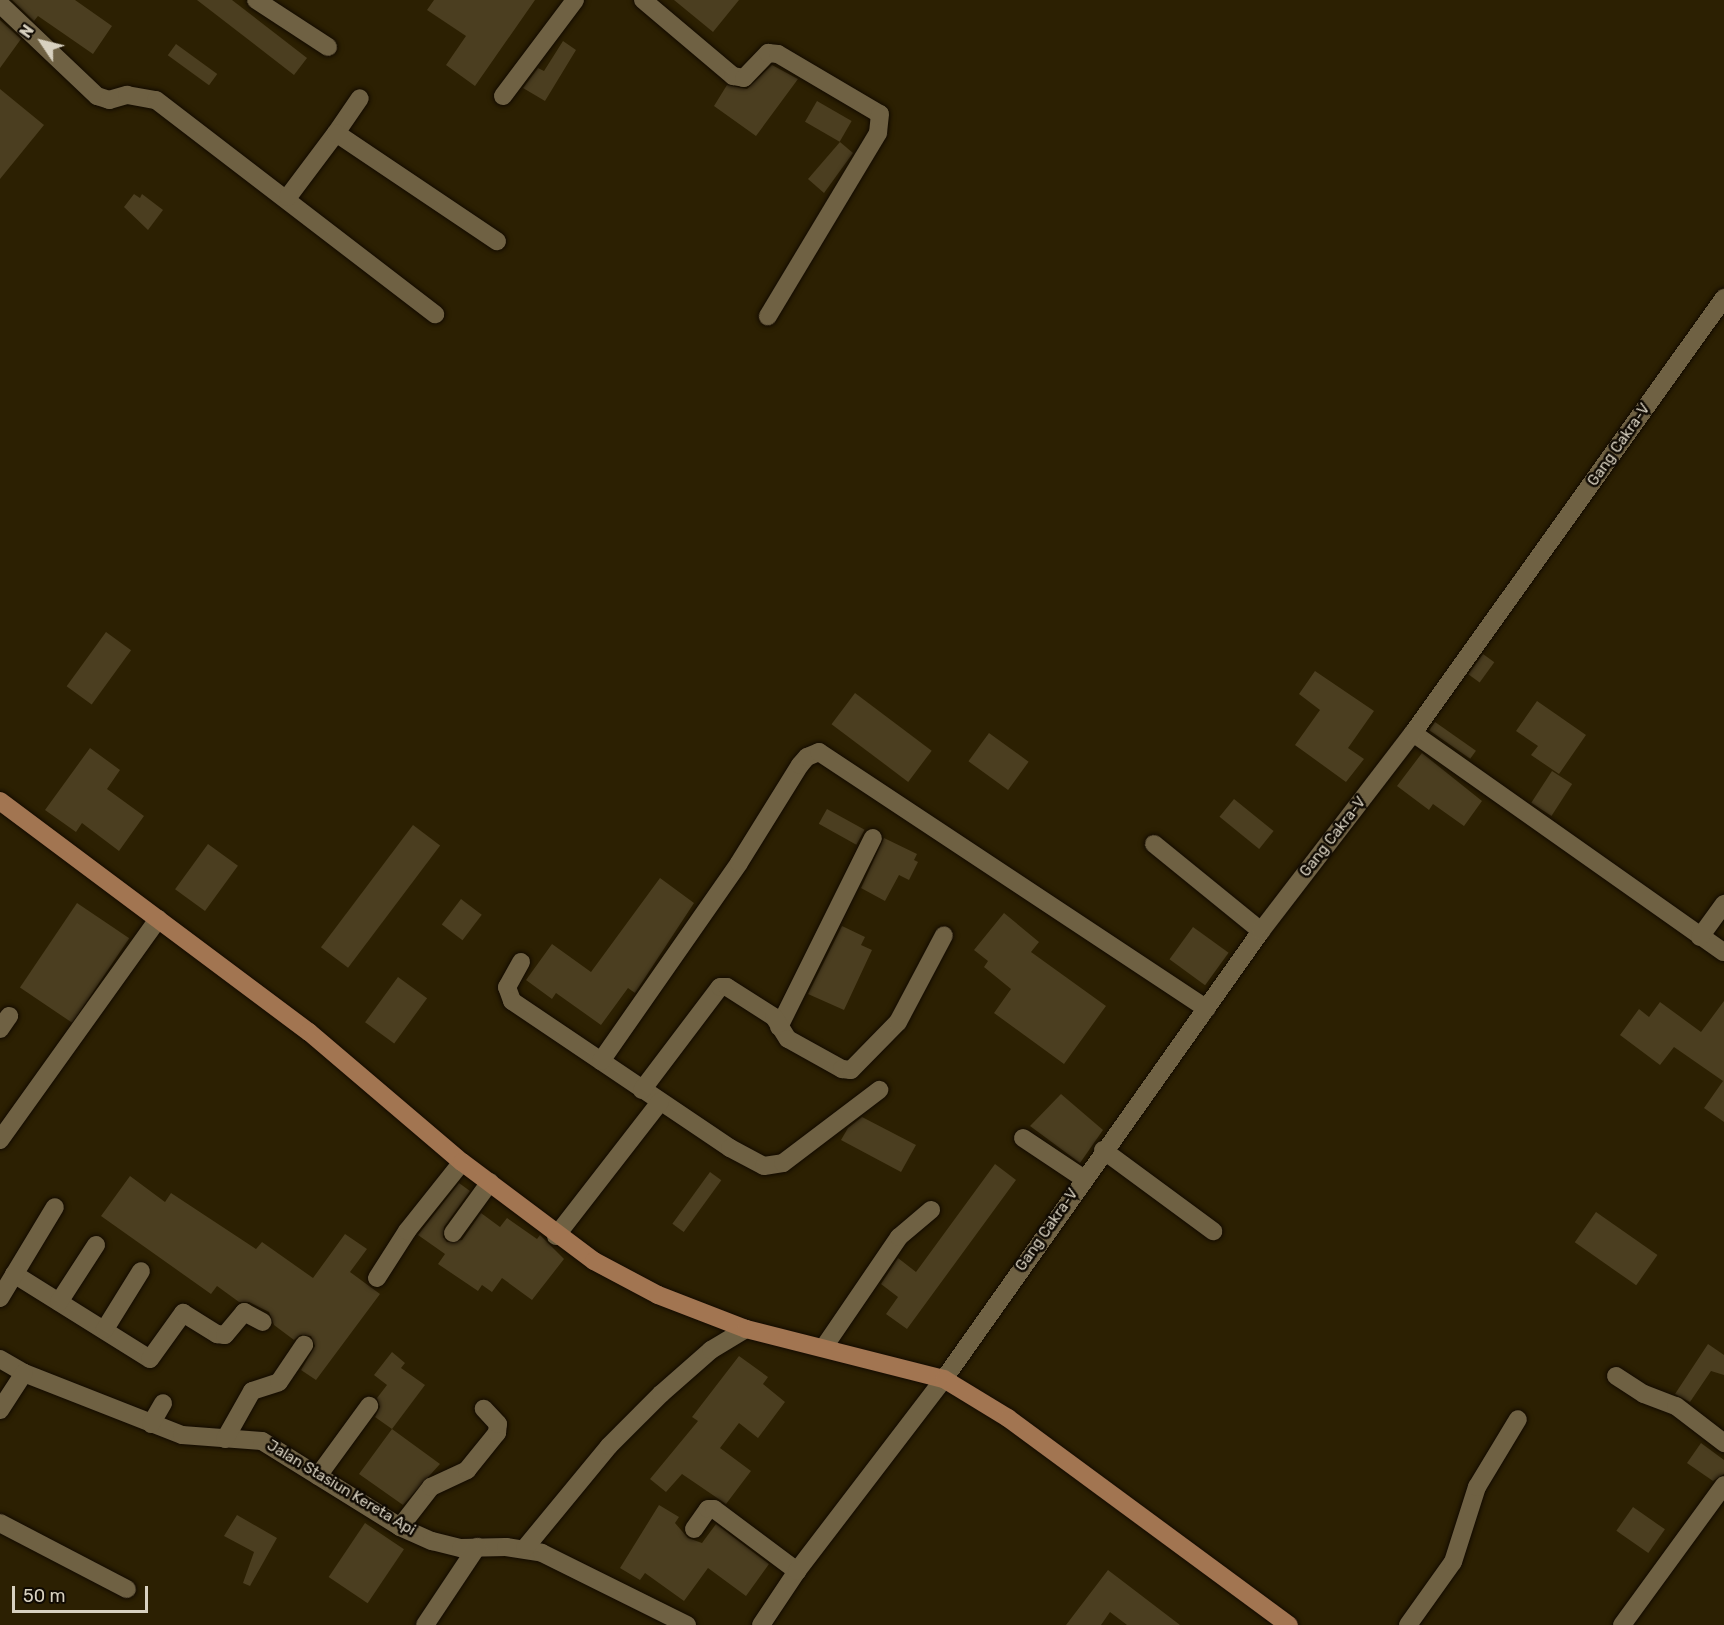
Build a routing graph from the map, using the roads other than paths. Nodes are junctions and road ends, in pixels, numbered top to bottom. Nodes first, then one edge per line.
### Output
1 (256, 0) edge
2 (575, 0) edge
3 (644, 0) edge
4 (0, 4) edge
5 (328, 47) dead end
6 (503, 96) dead end
7 (360, 99) dead end
8 (336, 133) junction
9 (288, 197) junction
10 (497, 241) dead end
11 (1724, 298) edge
12 (435, 314) dead end
13 (768, 316) dead end
14 (1413, 733) junction
15 (0, 801) edge
16 (873, 838) dead end
17 (1154, 844) dead end
18 (1724, 904) edge
19 (158, 919) junction
20 (1261, 931) junction
21 (944, 935) dead end
22 (1700, 937) junction
23 (1724, 952) edge
24 (521, 962) dead end
25 (1207, 1009) junction
26 (779, 1027) junction
27 (601, 1061) junction
28 (642, 1090) junction
29 (879, 1090) dead end
30 (660, 1102) junction
31 (1023, 1137) dead end
32 (0, 1140) edge
33 (1103, 1150) junction
34 (462, 1162) junction
35 (1083, 1178) junction
36 (490, 1182) junction
37 (55, 1207) dead end
38 (931, 1210) dead end
39 (1213, 1231) dead end
40 (453, 1233) dead end
41 (556, 1236) junction
42 (96, 1245) dead end
43 (141, 1271) dead end
44 (14, 1274) junction
45 (377, 1278) dead end
46 (0, 1298) edge
47 (59, 1302) junction
48 (263, 1322) dead end
49 (105, 1329) junction
50 (746, 1329) junction
51 (304, 1345) dead end
52 (824, 1347) junction
53 (0, 1359) edge
54 (24, 1373) junction
55 (1616, 1376) dead end
56 (944, 1379) junction
57 (163, 1403) dead end
58 (369, 1406) dead end
59 (484, 1409) dead end
60 (0, 1410) edge
61 (1518, 1419) dead end
62 (151, 1424) junction
63 (225, 1440) junction
64 (1724, 1443) edge
65 (318, 1476) junction
66 (1724, 1485) edge
67 (0, 1523) edge
68 (400, 1527) junction
69 (694, 1529) dead end
70 (477, 1547) junction
71 (525, 1548) junction
72 (797, 1571) junction
73 (127, 1589) dead end
74 (425, 1625) edge
75 (687, 1625) edge
76 (761, 1625) edge
77 (1288, 1625) edge
78 (1408, 1625) edge
79 (1622, 1625) edge

1 - 5 street
2 - 6 street
3 - 13 street
4 - 9 street
7 - 8 street
8 - 9 street
8 - 10 street
9 - 12 street
11 - 14 street, Gang Cakra-V
14 - 20 street, Gang Cakra-V
14 - 22 street
15 - 19 main road
16 - 26 street
17 - 20 street
18 - 22 street
19 - 32 street
19 - 34 main road
20 - 25 street, Gang Cakra-V
21 - 26 street
22 - 23 street
24 - 27 street
25 - 27 street
25 - 33 street, Gang Cakra-V
26 - 28 street
27 - 28 street
28 - 30 street
29 - 30 street
30 - 41 street
31 - 35 street
33 - 35 street, Gang Cakra-V
33 - 39 street
34 - 36 main road
34 - 45 street
35 - 56 street, Gang Cakra-V
36 - 40 street
36 - 41 main road
37 - 44 street
38 - 52 street
41 - 50 main road
42 - 47 street
43 - 49 street
44 - 46 street
44 - 47 street
47 - 49 street
48 - 49 street
50 - 52 main road
50 - 71 street
51 - 63 street
52 - 56 main road
53 - 54 street, Jalan Stasiun Kereta Api
54 - 60 street
54 - 62 street, Jalan Stasiun Kereta Api
55 - 64 street
56 - 72 street, Gang Cakra-V
56 - 77 main road
57 - 62 street
58 - 65 street
59 - 68 street
61 - 78 street
62 - 63 street, Jalan Stasiun Kereta Api
63 - 65 street, Jalan Stasiun Kereta Api
65 - 68 street, Jalan Stasiun Kereta Api
66 - 79 street
67 - 73 street
68 - 70 street, Jalan Stasiun Kereta Api
69 - 72 street
70 - 71 street, Jalan Stasiun Kereta Api
70 - 74 street
71 - 75 street, Jalan Stasiun Kereta Api
72 - 76 street, Gang Cakra-V

